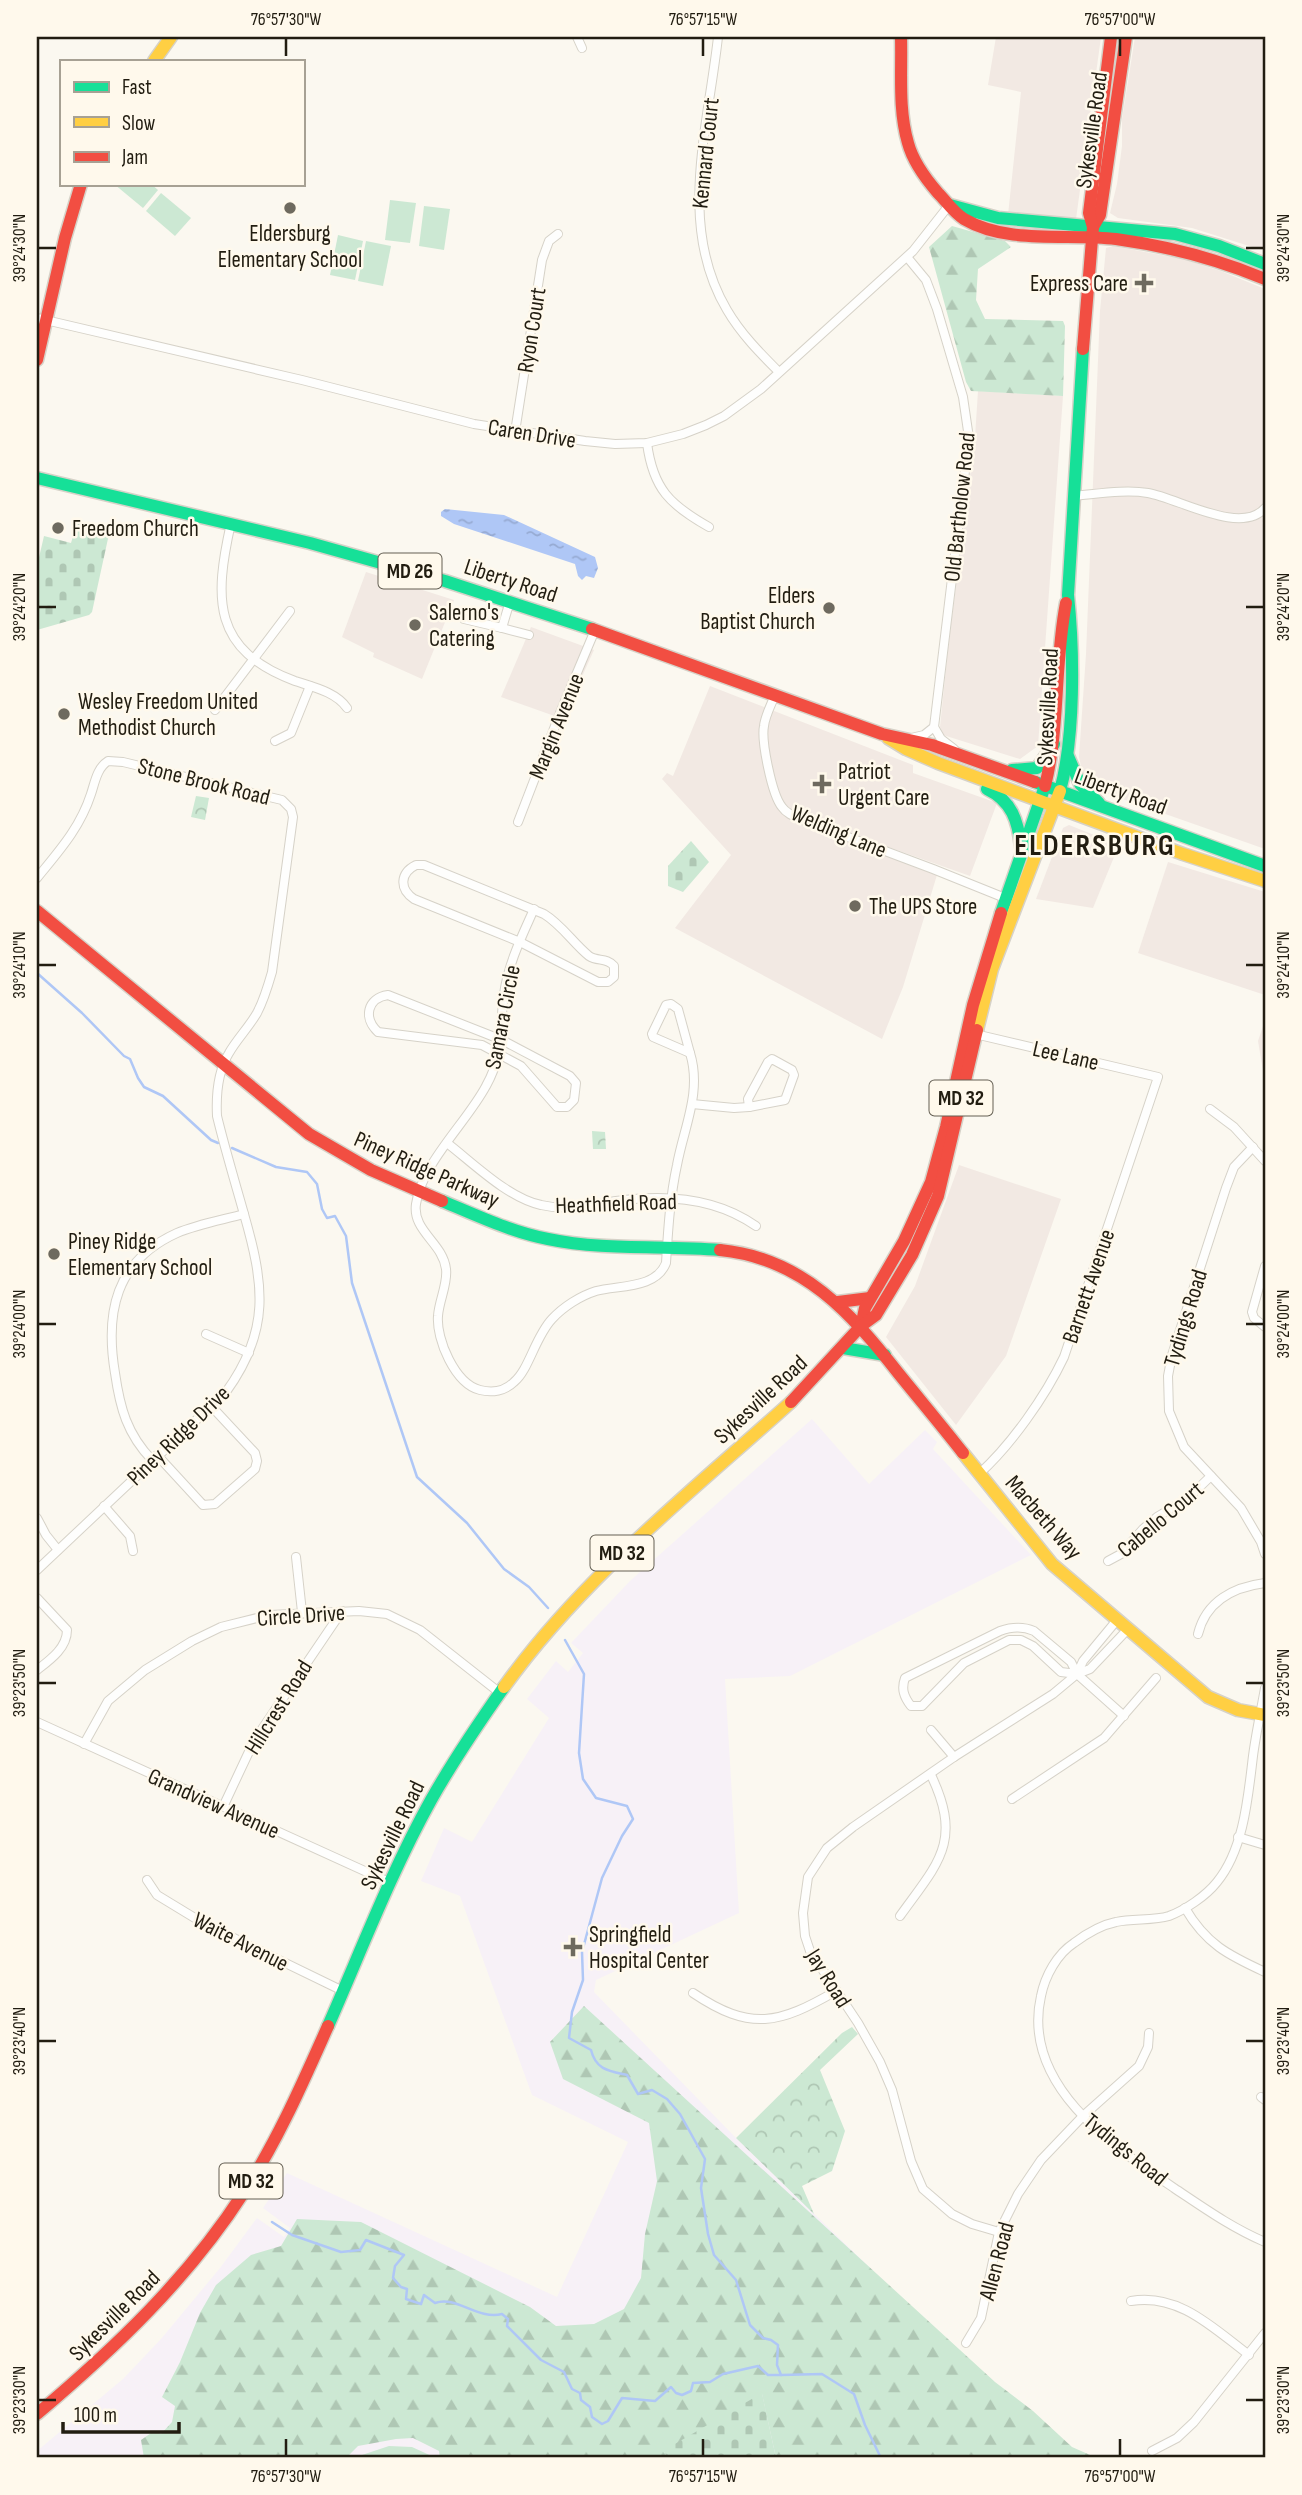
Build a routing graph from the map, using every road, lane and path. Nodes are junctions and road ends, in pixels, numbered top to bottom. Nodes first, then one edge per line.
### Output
1 (171, 37) edge
2 (577, 37) edge
3 (718, 37) edge
4 (901, 37) edge
5 (1111, 37) edge
6 (1126, 37) edge
7 (582, 48) dead end
8 (155, 60) edge
9 (80, 186) edge
10 (950, 204) junction
11 (1019, 221) junction
12 (973, 223) junction
13 (1092, 232) junction
14 (558, 233) dead end
15 (907, 257) junction
16 (1265, 264) edge
17 (1265, 279) edge
18 (41, 319) edge
19 (37, 360) edge
20 (779, 372) junction
21 (515, 432) junction
22 (648, 443) junction
23 (37, 478) edge
24 (1073, 496) junction
25 (1265, 508) edge
26 (231, 523) junction
27 (709, 527) dead end
28 (1068, 595) junction
29 (510, 601) junction
30 (290, 611) dead end
31 (464, 619) dead end
32 (502, 628) junction
33 (595, 630) junction
34 (529, 635) dead end
35 (253, 659) junction
36 (310, 686) junction
37 (775, 695) junction
38 (347, 708) dead end
39 (215, 710) dead end
40 (934, 727) junction
41 (882, 734) junction
42 (910, 739) junction
43 (275, 741) dead end
44 (1054, 744) junction
45 (961, 755) junction
46 (1068, 756) junction
47 (1001, 770) junction
48 (957, 771) junction
49 (1045, 786) junction
50 (1060, 792) junction
51 (1040, 801) junction
52 (1054, 806) junction
53 (1104, 808) junction
54 (518, 822) dead end
55 (1021, 853) junction
56 (1265, 866) edge
57 (37, 878) edge
58 (1265, 881) edge
59 (1004, 898) junction
60 (534, 909) junction
61 (37, 911) edge
62 (520, 942) junction
63 (975, 1034) junction
64 (502, 1040) junction
65 (690, 1053) junction
66 (500, 1054) junction
67 (224, 1066) junction
68 (1158, 1077) joint
69 (692, 1104) junction
70 (749, 1107) junction
71 (1210, 1109) dead end
72 (447, 1143) junction
73 (1253, 1147) junction
74 (1265, 1161) edge
75 (419, 1192) junction
76 (671, 1199) junction
77 (244, 1213) junction
78 (756, 1226) dead end
79 (667, 1248) junction
80 (1265, 1266) edge
81 (870, 1298) junction
82 (838, 1303) junction
83 (861, 1326) junction
84 (1265, 1327) edge
85 (206, 1334) dead end
86 (842, 1348) junction
87 (249, 1353) junction
88 (885, 1355) junction
89 (212, 1407) junction
90 (155, 1458) junction
91 (979, 1474) junction
92 (1211, 1476) junction
93 (104, 1506) junction
94 (37, 1518) edge
95 (58, 1550) junction
96 (133, 1551) dead end
97 (1265, 1555) edge
98 (296, 1557) dead end
99 (1108, 1561) dead end
100 (37, 1570) edge
101 (1265, 1583) edge
102 (37, 1598) edge
103 (342, 1611) junction
104 (302, 1612) junction
105 (1117, 1620) junction
106 (1128, 1629) junction
107 (1198, 1634) dead end
108 (37, 1670) edge
109 (1077, 1674) junction
110 (1156, 1678) dead end
111 (1265, 1688) edge
112 (500, 1693) junction
113 (1263, 1715) edge
114 (1124, 1716) junction
115 (37, 1722) edge
116 (931, 1730) dead end
117 (84, 1744) junction
118 (954, 1757) junction
119 (931, 1775) junction
120 (1012, 1799) dead end
121 (223, 1807) junction
122 (1238, 1837) junction
123 (1265, 1844) edge
124 (148, 1880) dead end
125 (391, 1883) junction
126 (1185, 1908) junction
127 (900, 1916) dead end
128 (1265, 1972) edge
129 (343, 1991) junction
130 (836, 1991) junction
131 (693, 1993) dead end
132 (1149, 2033) dead end
133 (1083, 2116) junction
134 (999, 2232) junction
135 (1265, 2242) edge
136 (1131, 2301) dead end
137 (1265, 2333) edge
138 (966, 2343) dead end
139 (1249, 2355) junction
140 (37, 2414) edge
141 (1152, 2451) dead end

1 - 8 main road
2 - 7 street
3 - 20 street, Kennard Court
4 - 10 main road
5 - 13 main road, Sykesville Road / MD 32
6 - 13 main road, Sykesville Road / MD 32
9 - 18 main road
10 - 11 main road
10 - 12 main road
10 - 15 street, Caren Drive
11 - 12 main road
11 - 13 main road
12 - 13 main road
13 - 16 main road
13 - 17 main road
13 - 24 main road, Sykesville Road / MD 32
14 - 21 street, Ryon Court
15 - 20 street, Caren Drive
15 - 40 street, Old Bartholow Road
18 - 19 main road
18 - 21 street, Caren Drive
20 - 22 street, Caren Drive
21 - 22 street, Caren Drive
22 - 27 street
23 - 26 main road, Liberty Road / MD 26
24 - 25 street
24 - 28 main road, Sykesville Road / MD 32
26 - 29 main road, Liberty Road / MD 26
26 - 35 street
28 - 44 main road, Sykesville Road / MD 32
28 - 46 main road, Sykesville Road / MD 32
29 - 32 street
29 - 33 main road, Liberty Road / MD 26
30 - 35 street
31 - 32 street
32 - 34 street
33 - 37 main road, Liberty Road / MD 26
33 - 54 street, Margin Avenue
35 - 36 street
35 - 39 street
36 - 38 street
36 - 43 street
37 - 41 main road, Liberty Road / MD 26
37 - 59 street, Welding Lane
40 - 42 street
40 - 45 street
41 - 42 main road, Liberty Road / MD 26
41 - 48 main road, Liberty Road / MD 26
42 - 45 main road, Liberty Road / MD 26
44 - 47 main road
44 - 49 main road, Sykesville Road / MD 32
45 - 47 main road, Liberty Road / MD 26
46 - 50 main road, Sykesville Road / MD 32
46 - 53 main road
47 - 49 main road, Liberty Road / MD 26
48 - 51 main road, Liberty Road / MD 26
48 - 55 main road
49 - 50 main road, Liberty Road / MD 26
49 - 51 main road, Sykesville Road / MD 32
50 - 52 main road, Sykesville Road / MD 32
50 - 53 main road, Liberty Road / MD 26
51 - 52 main road, Liberty Road / MD 26
51 - 55 main road, Sykesville Road / MD 32
52 - 58 main road, Liberty Road / MD 26
52 - 63 main road, Sykesville Road / MD 32
53 - 56 main road, Liberty Road / MD 26
55 - 59 main road, Sykesville Road / MD 32
57 - 67 street, Stone Brook Road
59 - 81 main road, Sykesville Road / MD 32
60 - 62 street, Samara Circle
60 - 62 street
60 - 62 street
61 - 67 main road, Piney Ridge Parkway
62 - 64 street, Samara Circle
63 - 68 street, Lee Lane
63 - 83 main road, Sykesville Road / MD 32
64 - 66 street, Samara Circle
64 - 66 street
64 - 66 street
65 - 65 street
65 - 69 street
66 - 72 street, Samara Circle
67 - 75 main road, Piney Ridge Parkway
67 - 77 street, Piney Ridge Drive
68 - 91 street, Barnett Avenue
69 - 70 street
69 - 76 street
70 - 70 street
71 - 73 street
72 - 75 street, Samara Circle
72 - 76 street, Heathfield Road
73 - 74 street
73 - 92 street, Tydings Road
75 - 79 main road, Piney Ridge Parkway
75 - 79 street
76 - 78 street, Heathfield Road
76 - 79 street
77 - 87 street, Piney Ridge Drive
77 - 90 street
79 - 82 main road, Piney Ridge Parkway
80 - 84 street
81 - 82 main road
81 - 83 main road, Sykesville Road / MD 32
82 - 83 main road, Piney Ridge Parkway
83 - 86 main road, Sykesville Road / MD 32
83 - 88 main road, Macbeth Way
85 - 87 street
86 - 88 main road
86 - 112 main road, Sykesville Road / MD 32
87 - 89 street, Piney Ridge Drive
88 - 91 main road, Macbeth Way
89 - 90 street, Piney Ridge Drive
89 - 90 street
90 - 93 street, Piney Ridge Drive
91 - 105 main road, Macbeth Way
92 - 97 street, Tydings Road
92 - 99 street, Cabello Court
93 - 95 street, Piney Ridge Drive
93 - 96 street
94 - 95 street
95 - 100 street, Piney Ridge Drive
98 - 104 street
101 - 107 street
102 - 108 street
103 - 104 street, Circle Drive
103 - 112 street, Circle Drive
103 - 121 street, Hillcrest Road
104 - 117 street, Circle Drive
105 - 106 main road, Macbeth Way
105 - 109 street, Jay Road
106 - 109 street, Jay Road
106 - 113 main road, Macbeth Way
109 - 109 street
109 - 114 street
109 - 118 street, Jay Road
110 - 114 street
111 - 113 street, Tydings Road
112 - 125 main road, Sykesville Road / MD 32
113 - 122 street, Tydings Road
114 - 120 street
115 - 117 street, Grandview Avenue
116 - 118 street
117 - 121 street, Grandview Avenue
118 - 119 street, Jay Road
119 - 127 street
119 - 130 street, Jay Road
121 - 125 street, Grandview Avenue
122 - 123 street
122 - 126 street, Tydings Road
124 - 129 street, Waite Avenue
125 - 129 main road, Sykesville Road / MD 32
126 - 128 street
126 - 133 street, Tydings Road
129 - 140 main road, Sykesville Road / MD 32
130 - 131 street
130 - 134 street, Jay Road
132 - 133 street, Allen Road
133 - 134 street, Allen Road
133 - 135 street, Tydings Road
134 - 138 street, Allen Road
136 - 139 street
137 - 139 street
139 - 141 street

